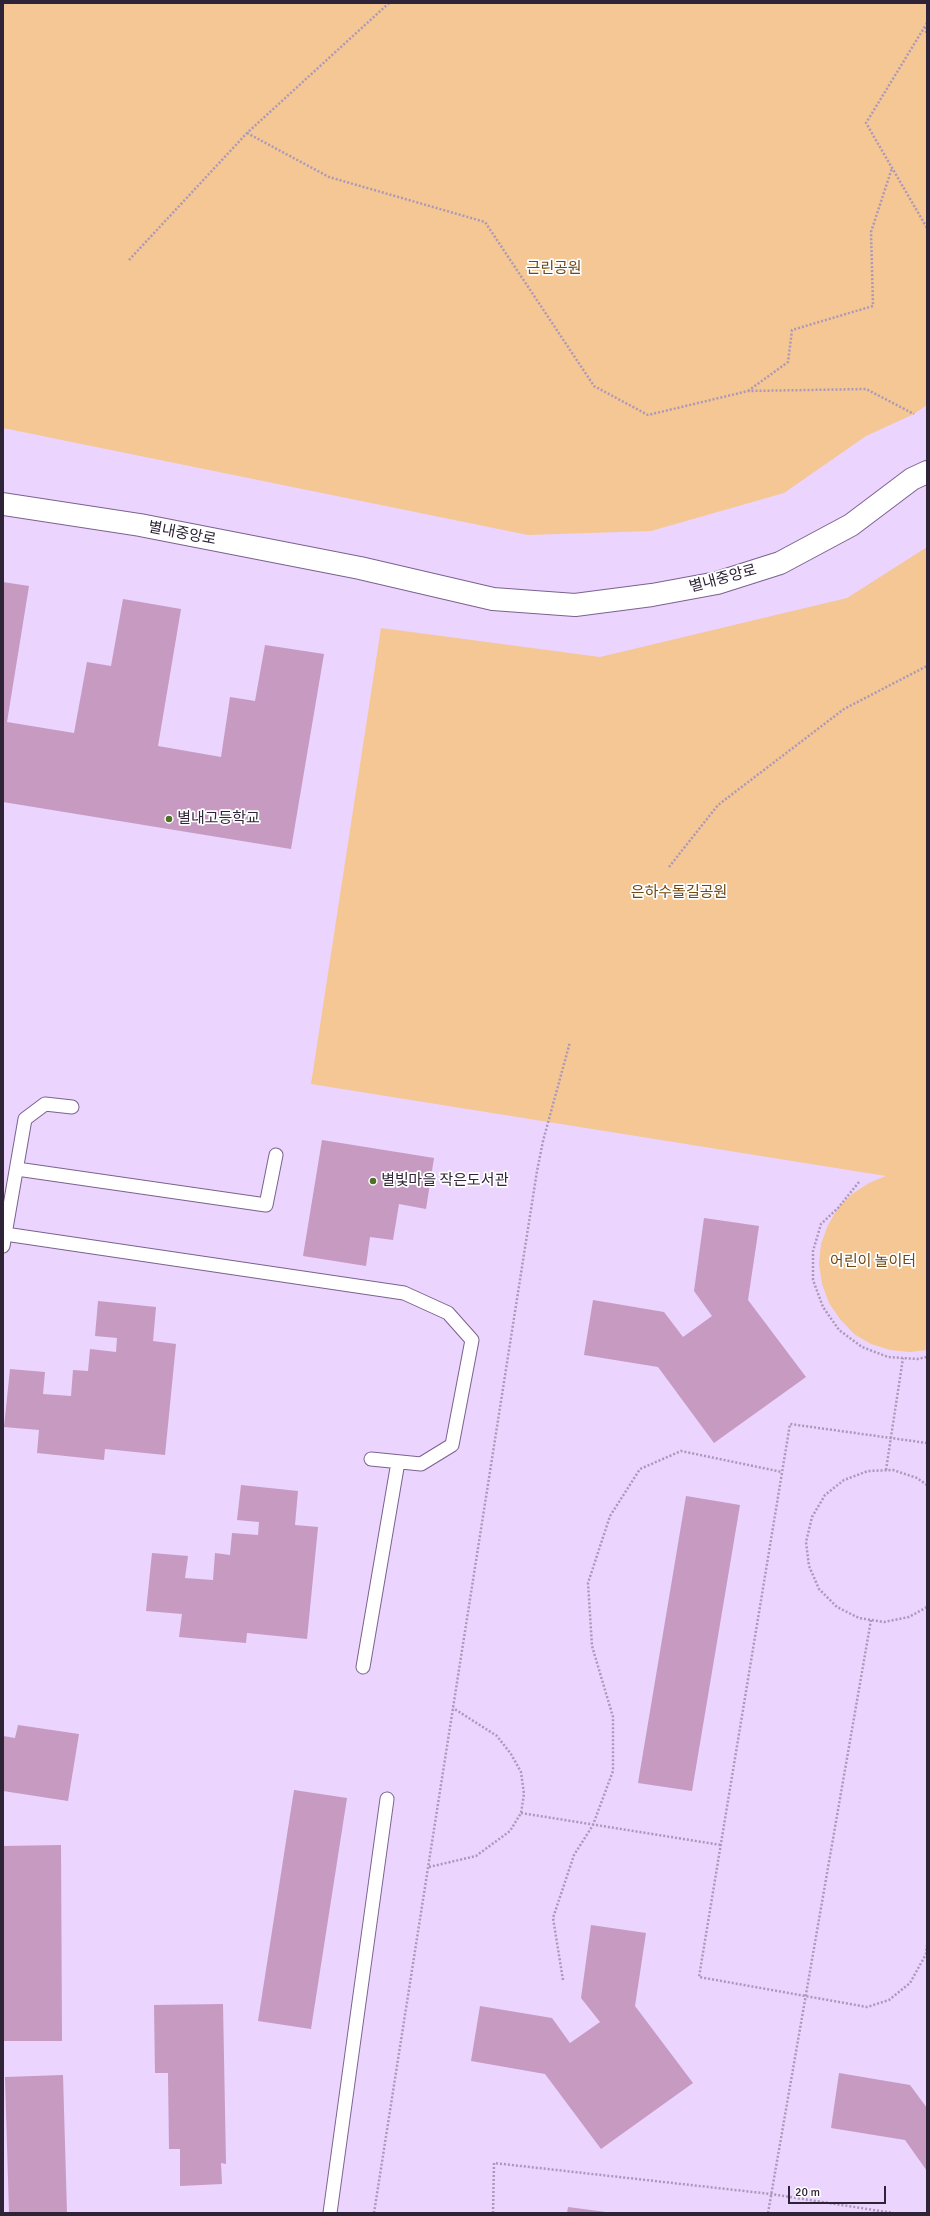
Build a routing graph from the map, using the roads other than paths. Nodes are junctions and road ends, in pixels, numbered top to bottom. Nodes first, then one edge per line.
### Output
1 (927, 472) edge
2 (3, 504) edge
3 (72, 1107) dead end
4 (276, 1155) dead end
5 (17, 1168) junction
6 (4, 1240) edge
7 (371, 1459) dead end
8 (398, 1462) junction
9 (363, 1667) dead end
10 (386, 1799) dead end
11 (330, 2213) edge

1 - 2 street, 별내중앙로
3 - 5 lane
4 - 5 lane
5 - 6 lane
6 - 8 lane
7 - 8 lane
8 - 9 lane
10 - 11 lane

